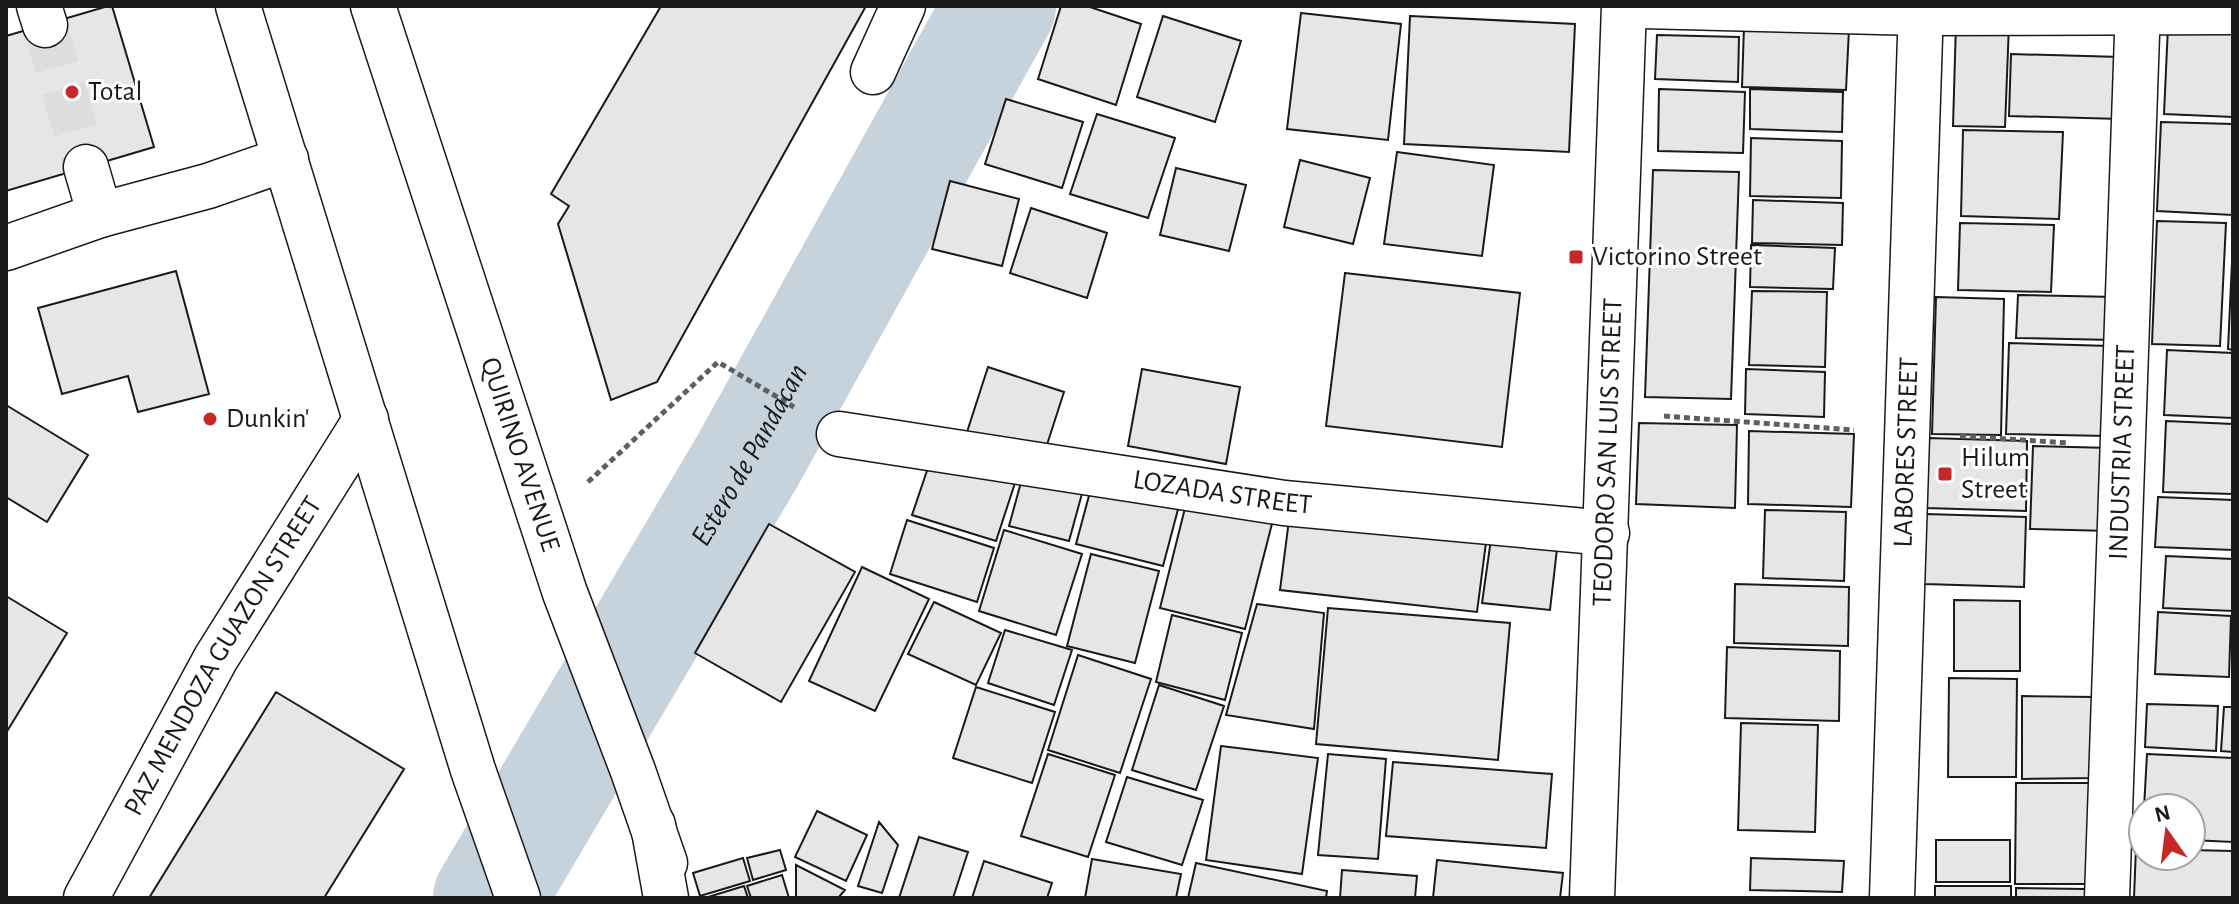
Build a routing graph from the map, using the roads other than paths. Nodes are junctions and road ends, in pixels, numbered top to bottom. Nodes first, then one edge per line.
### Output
1 (238, 6) edge
2 (373, 6) edge
3 (903, 6) edge
4 (1624, 6) edge
5 (1642, 6) edge
6 (2138, 8) edge
7 (1920, 9) edge
8 (2233, 12) edge
9 (873, 72) dead end
10 (286, 159) junction
11 (86, 167) tunnel mouth
12 (100, 215) junction
13 (6, 248) edge
14 (366, 419) junction
15 (839, 434) road end
16 (1607, 533) junction
17 (653, 825) junction
18 (86, 898) edge
19 (518, 898) edge
20 (666, 898) edge
21 (676, 898) edge
22 (1592, 898) edge
23 (1892, 898) edge
24 (2107, 898) edge

1 - 10 main road
2 - 17 main road, QUIRINO AVENUE
3 - 9 main road
4 - 16 main road, TEODORO SAN LUIS STREET
5 - 7 main road
6 - 7 main road
6 - 8 main road
6 - 24 main road, INDUSTRIA STREET
7 - 23 main road, LABORES STREET
10 - 12 main road
10 - 14 main road
11 - 12 main road
12 - 13 main road
14 - 18 main road, PAZ MENDOZA GUAZON STREET
14 - 19 main road
15 - 16 main road, LOZADA STREET
16 - 22 main road, TEODORO SAN LUIS STREET
17 - 20 main road
17 - 21 main road, QUIRINO AVENUE

